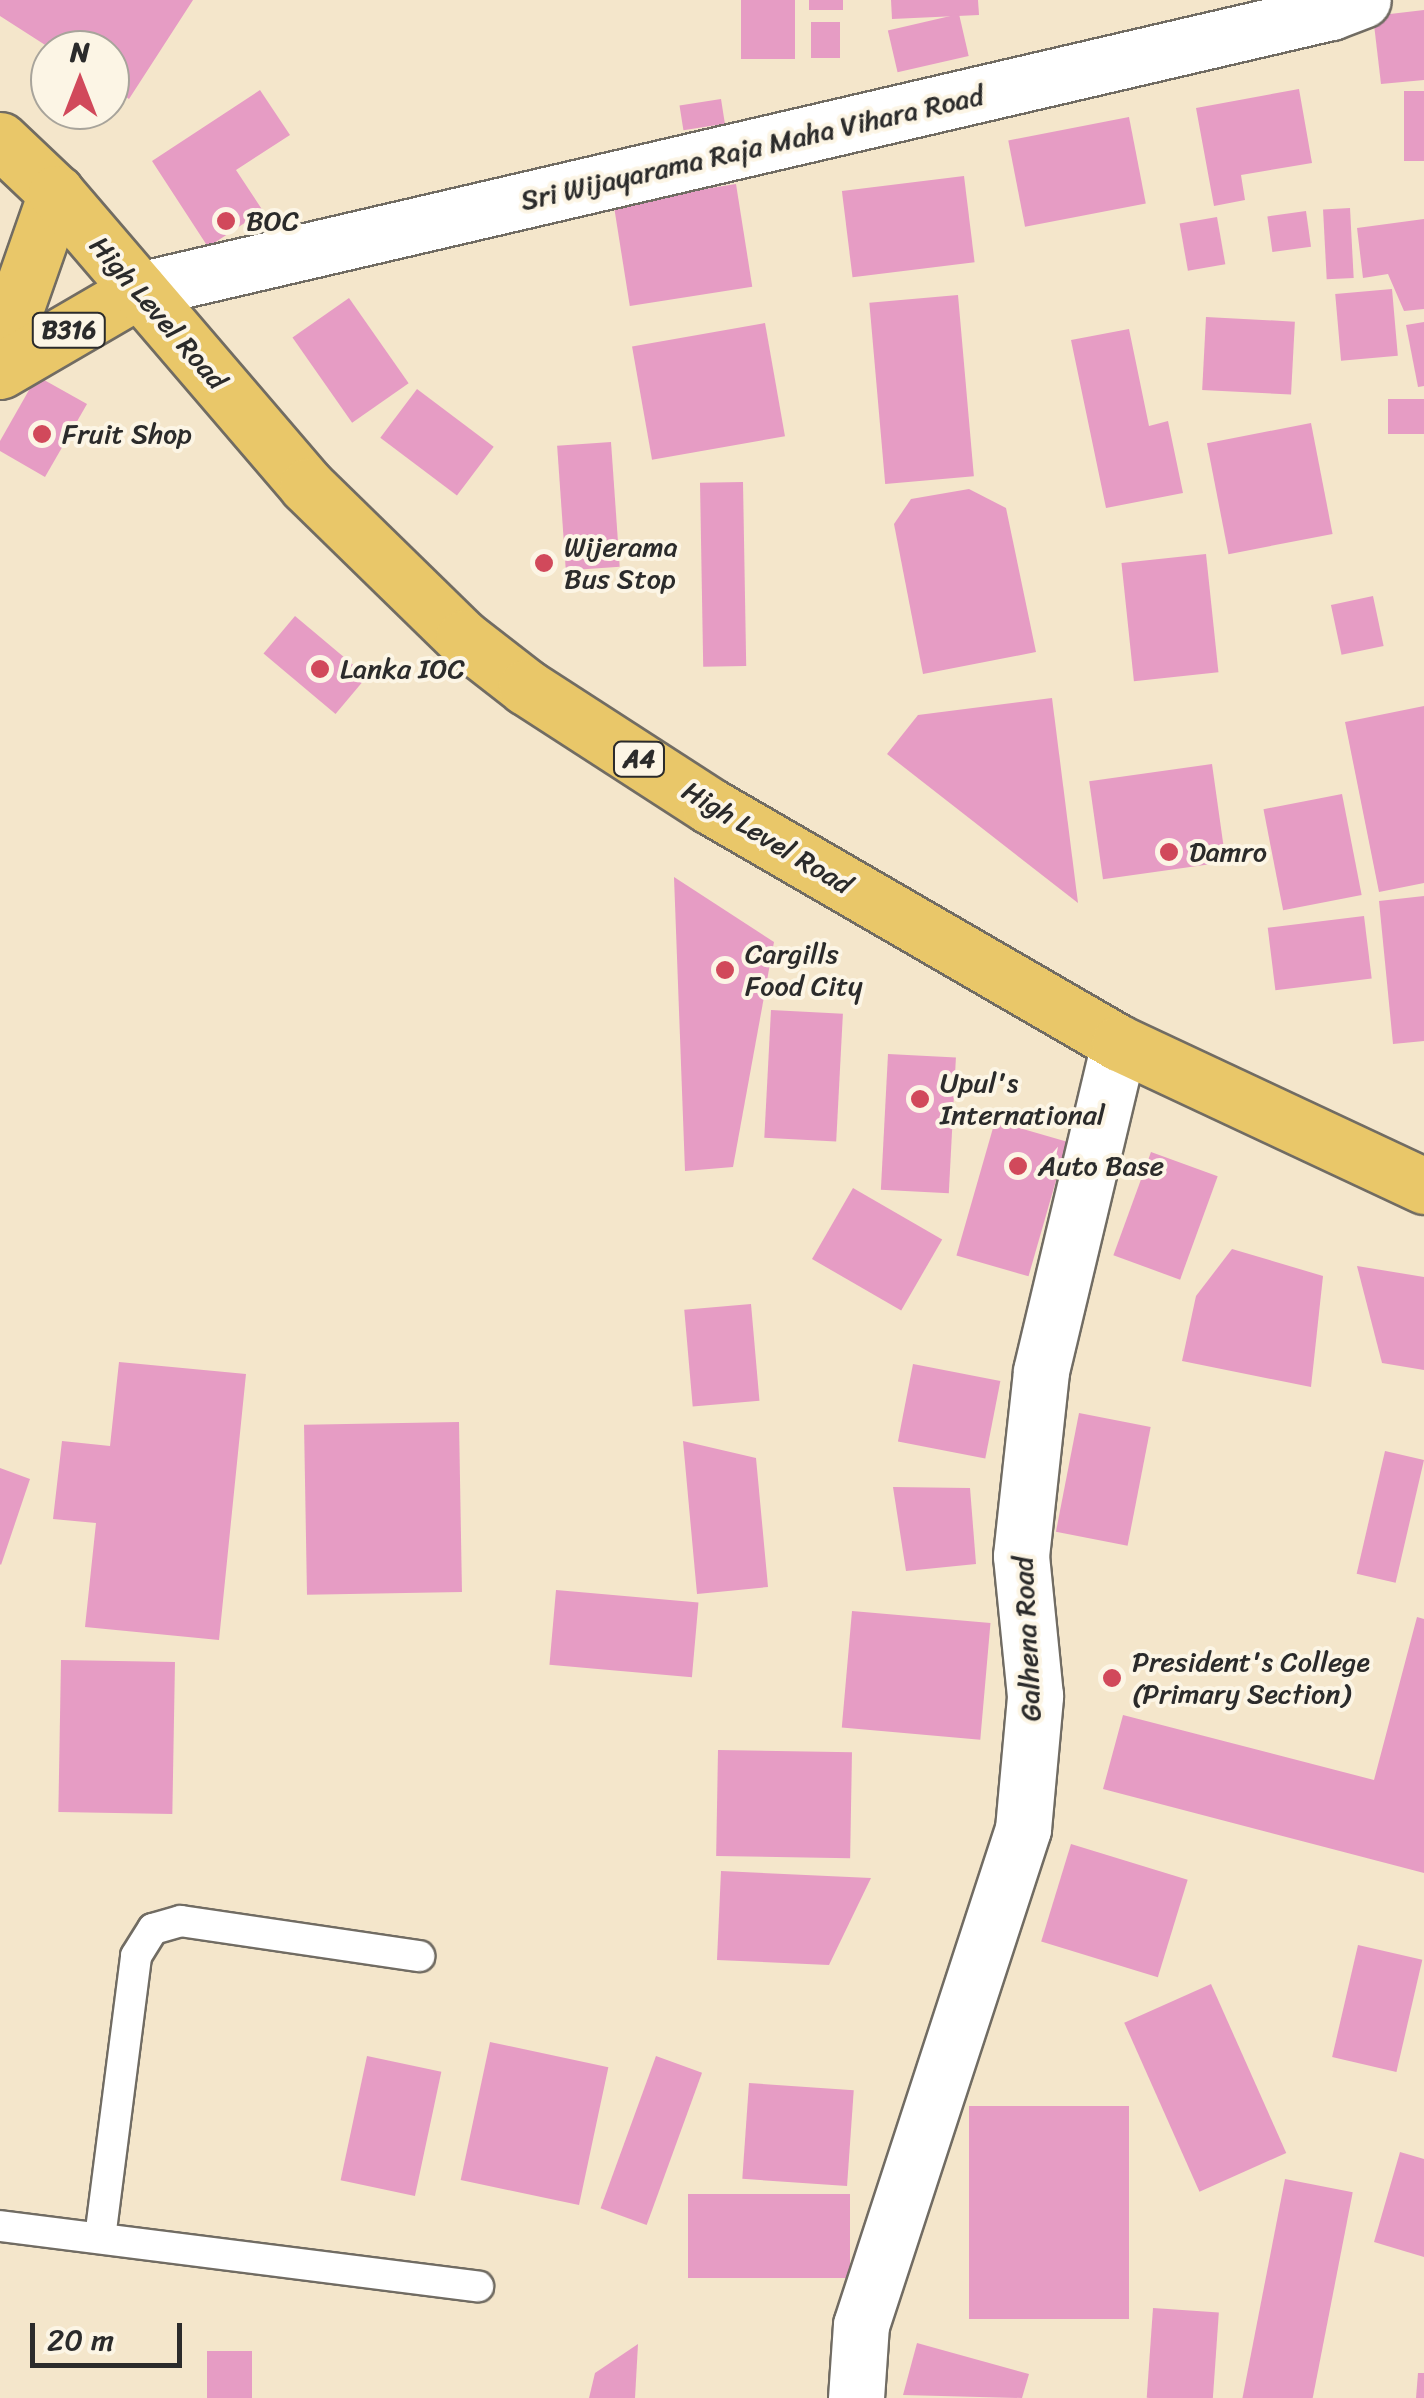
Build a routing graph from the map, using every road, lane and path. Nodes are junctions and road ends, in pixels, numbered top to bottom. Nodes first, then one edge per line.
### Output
1 (1363, 0) edge
2 (0, 140) edge
3 (56, 193) junction
4 (138, 290) junction
5 (0, 353) edge
6 (0, 371) edge
7 (1119, 1043) junction
8 (1424, 1186) edge
9 (420, 1956) dead end
10 (0, 2226) edge
11 (100, 2238) junction
12 (478, 2286) dead end
13 (856, 2398) edge

1 - 4 street, Sri Wijayarama Raja Maha Vihara Road
2 - 3 main road, High Level Road / A4
3 - 4 main road, High Level Road / A4
3 - 5 main road, B316
4 - 6 main road, B316
4 - 7 main road, High Level Road / A4
7 - 8 main road, High Level Road / A4
7 - 13 street, Galhena Road
9 - 11 lane
10 - 11 lane
11 - 12 lane

